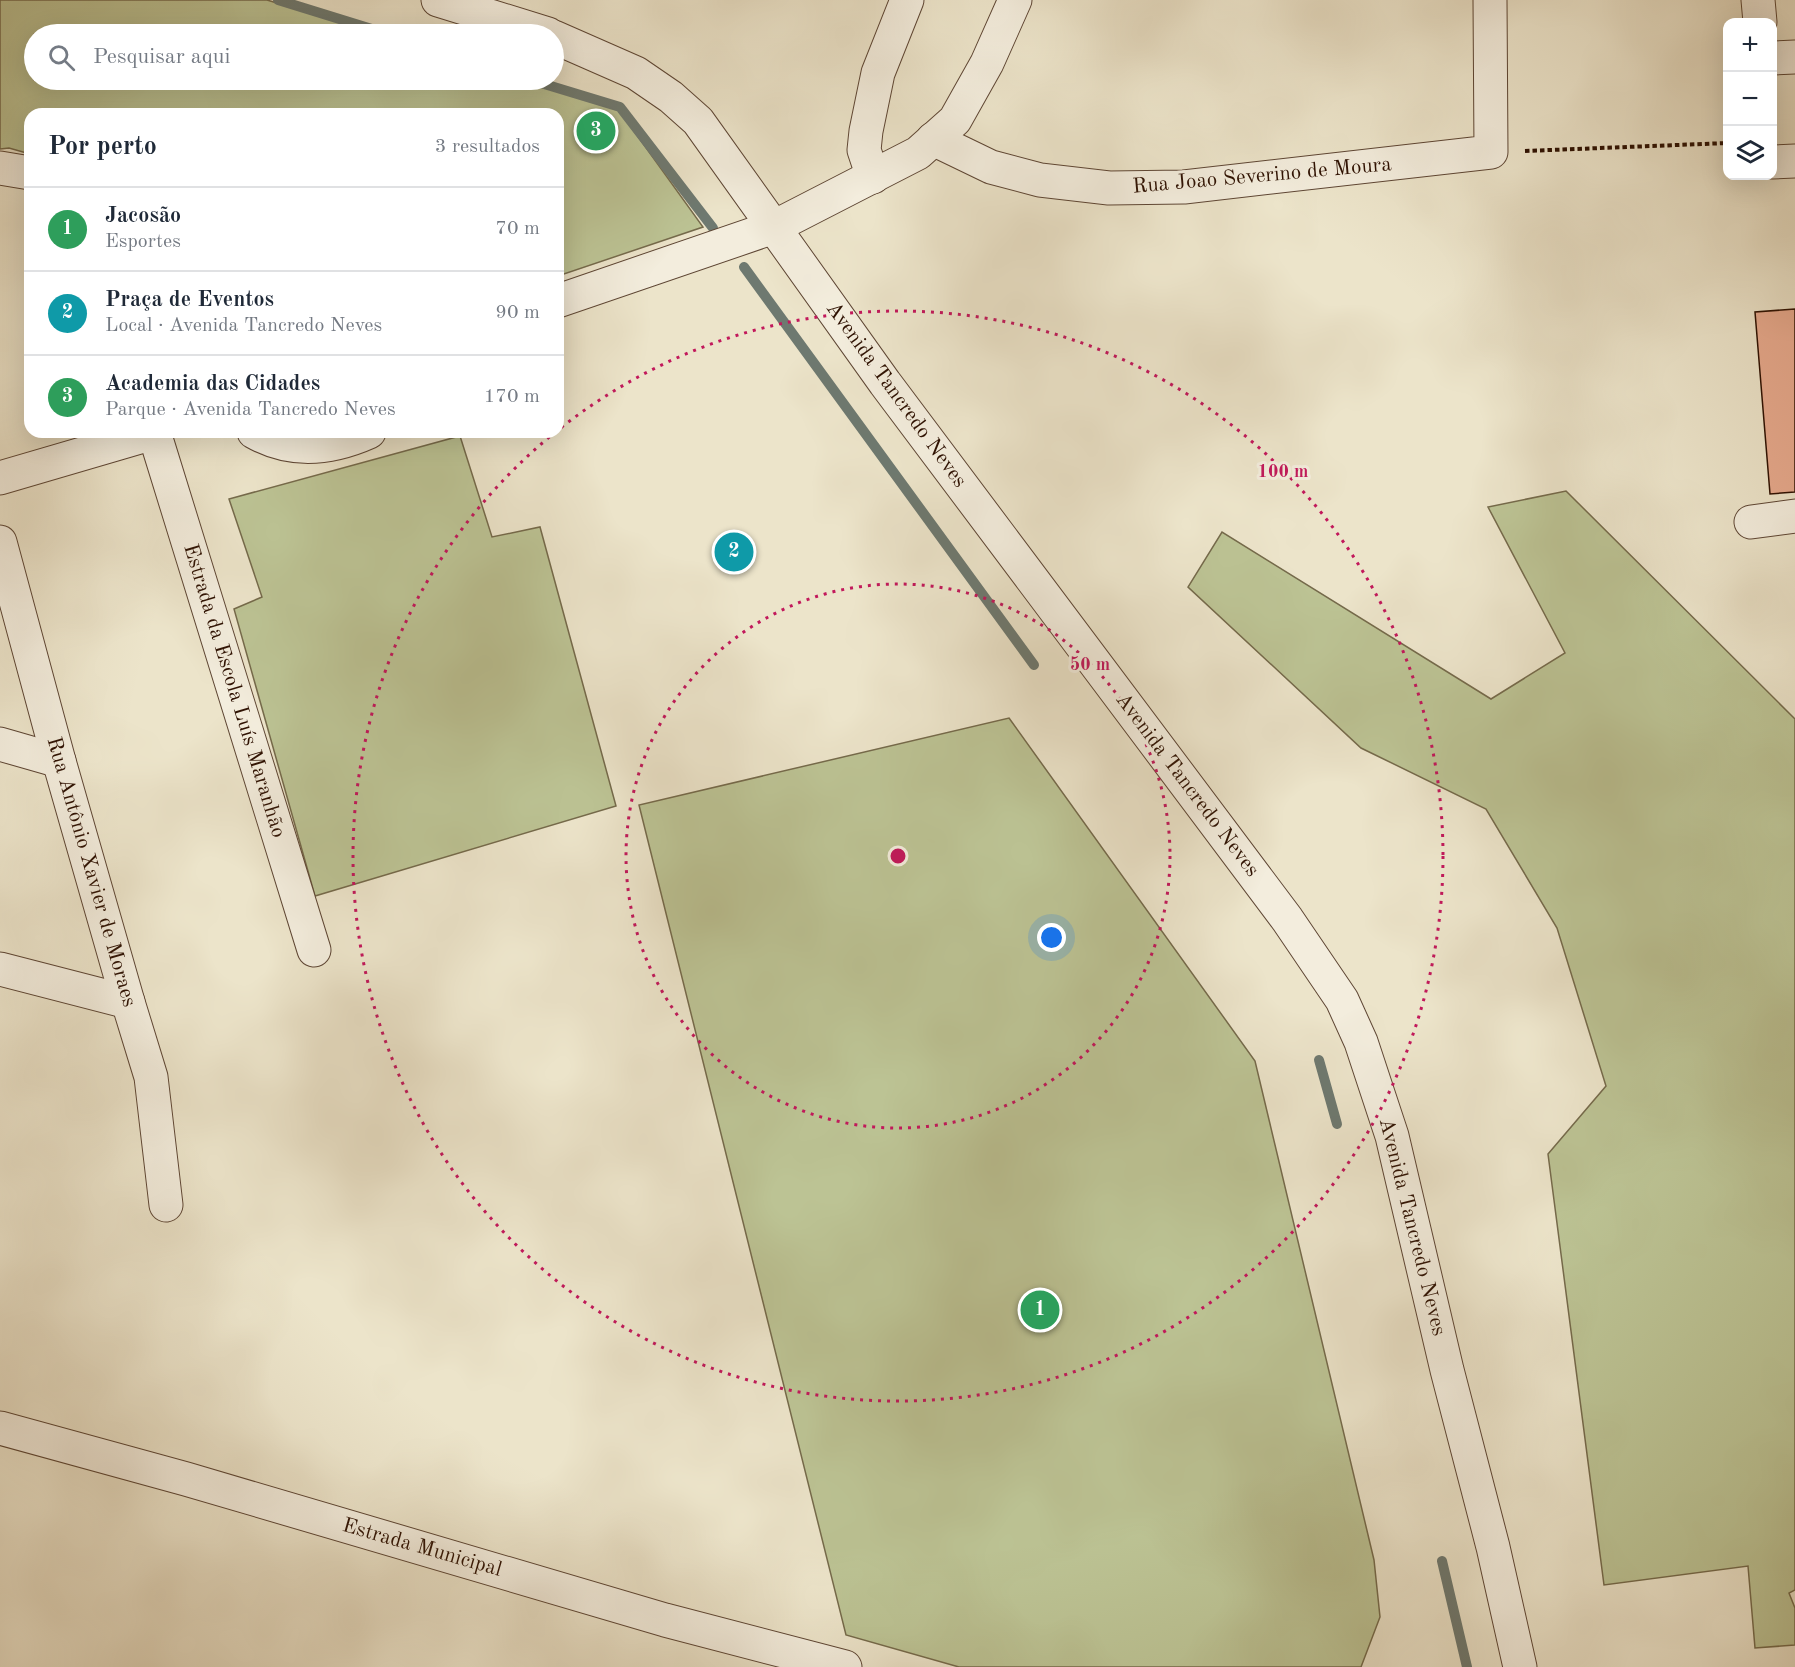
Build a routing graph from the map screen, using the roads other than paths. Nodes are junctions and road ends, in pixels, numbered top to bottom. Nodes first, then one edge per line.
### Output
1 (438, 0) edge
2 (907, 0) edge
3 (1015, 0) edge
4 (1490, 0) edge
5 (1758, 0) edge
6 (1760, 18) edge
7 (531, 20) edge
8 (564, 41) edge
9 (1795, 57) edge
10 (1777, 58) edge
11 (933, 139) junction
12 (1795, 161) edge
13 (1777, 162) edge
14 (0, 168) edge
15 (24, 172) edge
16 (873, 177) junction
17 (774, 227) junction
18 (564, 299) edge
19 (135, 438) edge
20 (157, 438) edge
21 (264, 438) edge
22 (356, 438) edge
23 (0, 478) edge
24 (1795, 516) edge
25 (1751, 522) dead end
26 (0, 542) edge
27 (0, 744) edge
28 (59, 761) junction
29 (314, 950) dead end
30 (0, 969) edge
31 (128, 1002) junction
32 (165, 1205) dead end
33 (0, 1428) edge
34 (845, 1667) edge
35 (1520, 1667) edge

1 - 7 street
2 - 16 street
3 - 11 street
4 - 11 street, Rua Joao Severino de Moura
5 - 6 street
8 - 17 street, Avenida Tancredo Neves
9 - 10 street
11 - 16 street
12 - 13 street
14 - 15 street
16 - 17 street
17 - 18 street
17 - 35 street, Avenida Tancredo Neves
19 - 23 street
20 - 29 street, Estrada da Escola Luís Maranhão
21 - 22 street
24 - 25 street
26 - 28 street, Rua Antônio Xavier de Moraes
27 - 28 street
28 - 31 street, Rua Antônio Xavier de Moraes
30 - 31 street
31 - 32 street, Rua Antônio Xavier de Moraes
33 - 34 street, Estrada Municipal

